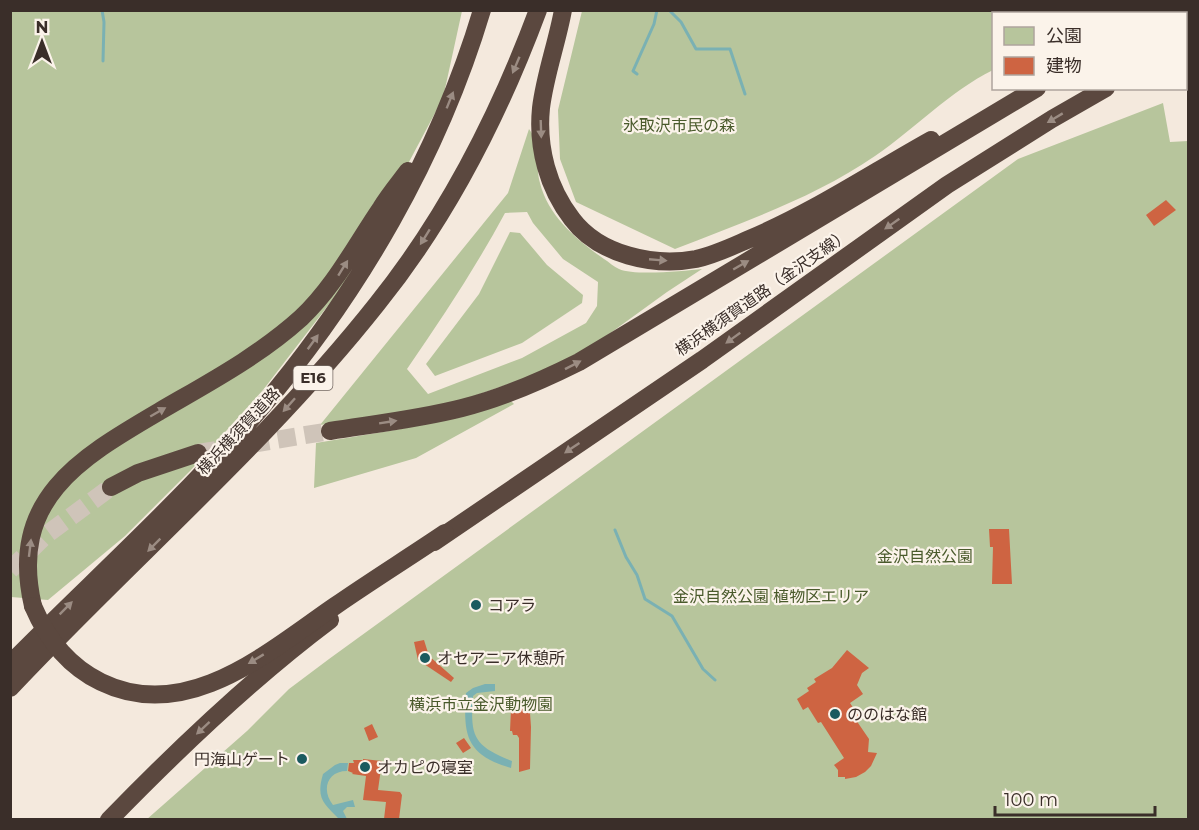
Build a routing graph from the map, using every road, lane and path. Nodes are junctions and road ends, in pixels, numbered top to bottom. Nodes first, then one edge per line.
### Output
1 (482, 10) edge
2 (538, 10) edge
3 (563, 10) edge
4 (1028, 90) edge
5 (1034, 90) edge
6 (1103, 90) edge
7 (435, 135) junction
8 (330, 431) tunnel mouth
9 (198, 453) tunnel mouth
10 (111, 487) tunnel mouth
11 (445, 533) junction
12 (10, 664) edge
13 (10, 688) edge
14 (109, 819) edge

7 -> 1 highway, 横浜横須賀道路 / E16
2 -> 13 highway, 横浜横須賀道路 / E16
3 -> 4 highway
8 -> 5 highway
6 -> 11 highway, 横浜横須賀道路（金沢支線） / E16
11 -> 7 highway, E16, bridge
12 -> 7 highway, 横浜横須賀道路 / E16
9 - 10 highway
11 -> 14 highway, E16, bridge

